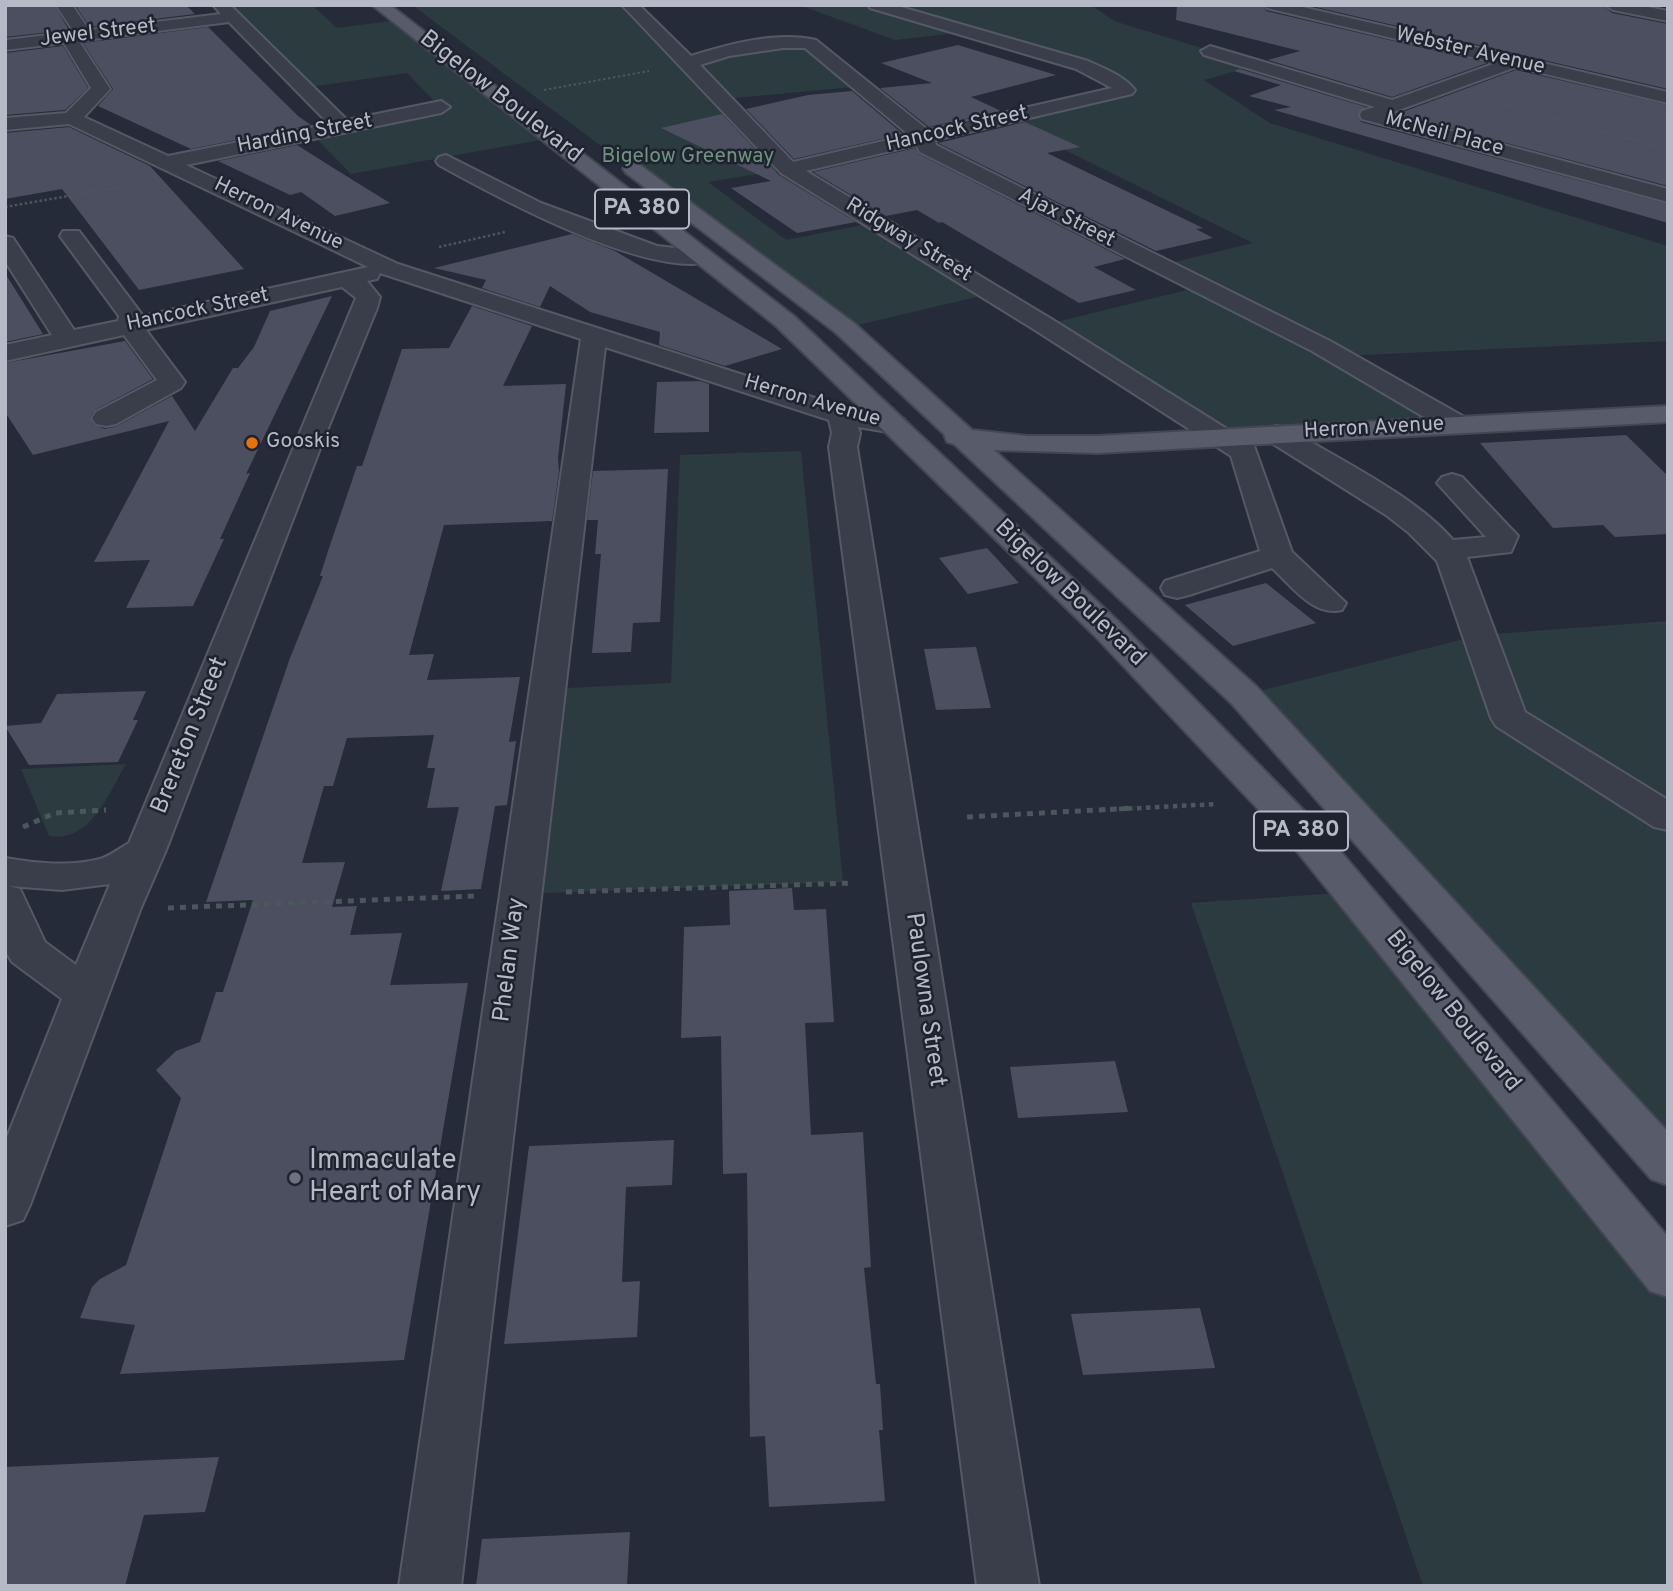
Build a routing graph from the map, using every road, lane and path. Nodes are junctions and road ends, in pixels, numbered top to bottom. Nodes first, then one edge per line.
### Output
1 (64, 5) edge
2 (380, 5) edge
3 (412, 5) edge
4 (630, 5) edge
5 (876, 5) edge
6 (1273, 5) edge
7 (1613, 5) edge
8 (227, 11) edge
9 (1668, 16) edge
10 (965, 32) junction
11 (77, 37) junction
12 (455, 37) dead end
13 (5, 45) edge
14 (1210, 51) dead end
15 (1514, 62) junction
16 (687, 64) junction
17 (657, 69) dead end
18 (1070, 72) dead end
19 (539, 90) dead end
20 (1668, 98) edge
21 (1489, 100) dead end
22 (1389, 105) junction
23 (441, 107) dead end
24 (72, 118) junction
25 (5, 124) edge
26 (343, 127) junction
27 (925, 138) junction
28 (1668, 149) edge
29 (618, 158) dead end
30 (446, 161) dead end
31 (169, 162) junction
32 (788, 169) junction
33 (142, 183) dead end
34 (1668, 196) edge
35 (5, 207) edge
36 (509, 231) dead end
37 (71, 236) dead end
38 (5, 243) edge
39 (432, 249) dead end
40 (702, 257) junction
41 (390, 269) junction
42 (344, 279) junction
43 (130, 326) junction
44 (594, 335) junction
45 (67, 340) junction
46 (5, 353) edge
47 (1668, 414) edge
48 (841, 415) junction
49 (106, 418) dead end
50 (1456, 424) junction
51 (894, 425) junction
52 (1277, 433) junction
53 (1219, 436) junction
54 (964, 437) junction
55 (1123, 444) junction
56 (1452, 482) dead end
57 (1051, 489) junction
58 (1446, 550) junction
59 (1277, 556) junction
60 (1177, 588) dead end
61 (1330, 603) dead end
62 (1225, 804) dead end
63 (106, 810) dead end
64 (967, 817) dead end
65 (1668, 818) edge
66 (23, 827) dead end
67 (146, 850) junction
68 (5, 872) edge
69 (852, 883) dead end
70 (562, 892) dead end
71 (483, 895) dead end
72 (5, 899) edge
73 (119, 910) junction
74 (86, 994) junction
75 (1668, 1165) edge
76 (5, 1205) edge
77 (1668, 1275) edge
78 (430, 1586) edge
79 (1007, 1586) edge

1 - 11 street
2 - 40 main road, Bigelow Boulevard / PA 380
3 - 12 main road, Bigelow Boulevard
4 - 16 street, Ridgway Street
5 - 10 street
6 - 15 street, Webster Avenue
7 - 9 street
8 - 11 street, Jewel Street
8 - 26 street
10 - 18 street
10 - 27 street, Hancock Street
11 - 13 street, Jewel Street
11 - 24 street
14 - 22 street
15 - 20 street, Webster Avenue
15 - 22 street, McNeil Place
16 - 27 street, Ajax Street
16 - 32 street, Ridgway Street
17 - 19 path
21 - 28 path
22 - 34 street, McNeil Place
23 - 26 street, Harding Street
24 - 25 street, Herron Avenue
24 - 31 street, Herron Avenue
26 - 31 street, Harding Street
27 - 32 street, Hancock Street
27 - 50 street, Ajax Street
29 - 54 main road, Bigelow Boulevard / PA 380
30 - 40 street
31 - 41 street, Herron Avenue
32 - 53 street, Ridgway Street
33 - 35 path
36 - 39 path
37 - 43 street
38 - 45 street
40 - 51 main road, Bigelow Boulevard / PA 380
41 - 42 street, Hancock Street
41 - 44 street, Herron Avenue
42 - 43 street, Hancock Street
42 - 67 street, Brereton Street
43 - 45 street, Hancock Street
43 - 49 street
44 - 48 street, Herron Avenue
44 - 78 street, Phelan Way
45 - 46 street, Hancock Street
47 - 50 main road, Herron Avenue
48 - 51 street, Herron Avenue
48 - 79 street, Paulowna Street
50 - 52 main road, Herron Avenue
51 - 54 main road, Herron Avenue
51 - 77 main road, Bigelow Boulevard / PA 380
52 - 53 main road, Herron Avenue
52 - 58 street
53 - 55 main road, Herron Avenue
53 - 59 street, Ridgway Street
54 - 55 main road, Herron Avenue
54 - 57 main road, Bigelow Boulevard / PA 380
55 - 57 main road
56 - 58 street
57 - 75 main road, Bigelow Boulevard / PA 380
58 - 65 street
59 - 60 street
59 - 61 street
62 - 64 path
63 - 66 path
67 - 68 street
67 - 73 street, Brereton Street
69 - 70 path
71 - 73 path
72 - 74 street
73 - 74 street, Brereton Street
74 - 76 street, Brereton Street

